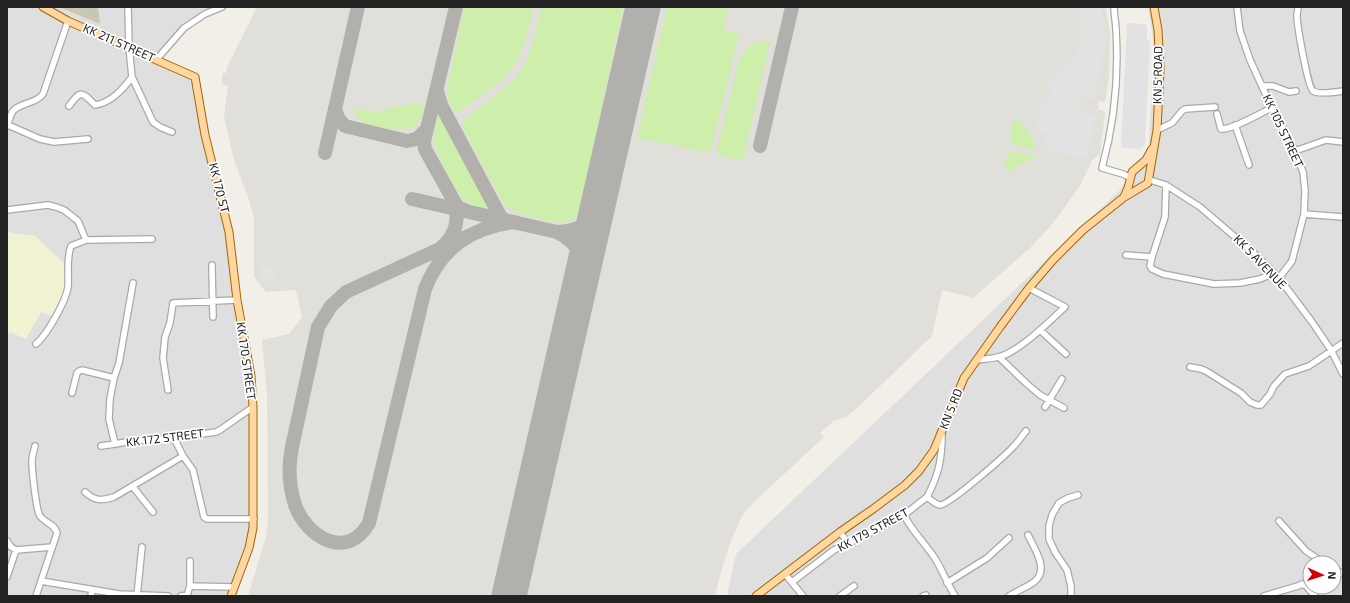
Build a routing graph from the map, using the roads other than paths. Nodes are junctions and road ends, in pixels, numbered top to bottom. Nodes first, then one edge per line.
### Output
1 (43, 7) edge
2 (128, 7) edge
3 (222, 7) edge
4 (1154, 7) edge
5 (1237, 7) edge
6 (1298, 7) edge
7 (1113, 8) edge
8 (68, 21) junction
9 (129, 47) junction
10 (156, 60) junction
11 (132, 77) junction
12 (195, 77) joint
13 (1262, 86) junction
14 (1296, 91) dead end
15 (1343, 91) edge
16 (68, 106) dead end
17 (1215, 107) dead end
18 (1272, 108) junction
19 (1217, 114) dead end
20 (7, 125) edge
21 (1235, 125) junction
22 (1157, 130) junction
23 (172, 132) dead end
24 (88, 139) dead end
25 (1343, 142) edge
26 (1155, 144) junction
27 (1295, 151) junction
28 (1248, 165) dead end
29 (1137, 168) junction
30 (1150, 178) junction
31 (1131, 179) junction
32 (1166, 185) junction
33 (1143, 187) junction
34 (1123, 198) junction
35 (7, 210) edge
36 (1304, 214) junction
37 (1343, 217) edge
38 (152, 239) dead end
39 (86, 240) junction
40 (1126, 255) dead end
41 (1152, 257) junction
42 (212, 265) dead end
43 (1274, 273) junction
44 (1279, 278) junction
45 (133, 283) dead end
46 (1029, 288) junction
47 (237, 300) junction
48 (213, 302) junction
49 (214, 317) dead end
50 (1040, 330) junction
51 (1343, 343) edge
52 (36, 344) dead end
53 (1331, 350) junction
54 (1066, 354) dead end
55 (999, 357) junction
56 (976, 360) junction
57 (1190, 367) dead end
58 (1343, 374) edge
59 (114, 378) junction
60 (1062, 379) dead end
61 (168, 390) dead end
62 (72, 393) dead end
63 (1050, 400) junction
64 (253, 407) junction
65 (1045, 407) dead end
66 (1064, 408) dead end
67 (942, 431) junction
68 (1026, 431) dead end
69 (174, 438) junction
70 (115, 444) junction
71 (35, 446) dead end
72 (101, 446) dead end
73 (183, 456) junction
74 (133, 487) junction
75 (85, 492) dead end
76 (1078, 495) dead end
77 (928, 497) junction
78 (153, 512) dead end
79 (904, 515) junction
80 (254, 519) junction
81 (1279, 521) dead end
82 (840, 532) junction
83 (1028, 535) dead end
84 (1009, 538) dead end
85 (7, 541) edge
86 (848, 543) junction
87 (52, 547) junction
88 (142, 547) dead end
89 (16, 550) junction
90 (1312, 555) edge
91 (190, 561) dead end
92 (785, 574) junction
93 (7, 577) edge
94 (41, 581) junction
95 (792, 582) junction
96 (947, 584) junction
97 (190, 586) junction
98 (854, 586) dead end
99 (234, 587) junction
100 (91, 593) edge
101 (137, 595) edge
102 (36, 596) edge
103 (168, 596) edge
104 (185, 596) edge
105 (231, 596) edge
106 (756, 596) edge
107 (803, 596) edge
108 (840, 596) edge
109 (955, 596) edge
110 (1009, 596) edge
111 (1071, 596) edge
112 (1264, 596) edge
113 (1315, 596) edge

1 - 8 main road, KK 211 STREET
2 - 9 street
3 - 10 street
4 - 22 main road, KN 5 ROAD
5 - 13 street, KK 105 STREET
6 - 15 street
7 - 31 street
8 - 9 main road, KK 211 STREET
8 - 20 street
9 - 10 main road, KK 211 STREET
9 - 11 street
10 - 12 main road, KK 211 STREET
11 - 16 street
11 - 23 street
12 - 47 main road, KK 170 ST
13 - 14 street
13 - 18 street, KK 105 STREET
17 - 22 street
18 - 21 street
18 - 27 street, KK 105 STREET
19 - 21 street
20 - 24 street
21 - 28 street
22 - 26 main road, KN 5 ROAD
25 - 27 street
26 - 29 main road, KN 5 RD
26 - 30 main road
27 - 36 street, KK 105 STREET
29 - 30 main road
29 - 31 main road, KN 5 RD
30 - 32 street, KK 5 AVENUE
30 - 33 main road, KN 5 RD
31 - 33 main road
31 - 34 main road, KN 5 RD
32 - 41 street
32 - 43 street, KK 5 AVENUE
33 - 34 main road, KN 5 RD
34 - 46 main road, KN 5 RD
35 - 39 street
36 - 37 street
36 - 44 street, KK 105 STREET
38 - 39 street
39 - 52 street
40 - 41 street
41 - 43 street
42 - 48 street
43 - 44 street, KK 5 AVENUE
44 - 53 street, KK 5 AVENUE
45 - 59 street, KK 172 STREET
46 - 50 street
46 - 56 main road, KN 5 RD
47 - 48 street
47 - 64 main road, KK 170 STREET
48 - 49 street
48 - 61 street
50 - 54 street
50 - 55 street
51 - 53 street
53 - 57 street
53 - 58 street, KK 5 AVENUE
55 - 56 street
55 - 63 street
56 - 67 main road, KN 5 RD
59 - 62 street
59 - 70 street, KK 172 STREET
60 - 63 street
63 - 65 street
63 - 66 street
64 - 69 street, KK 172 STREET
64 - 80 main road, KK 170 STREET
67 - 77 street
67 - 82 main road, KN 5 RD
68 - 77 street
69 - 70 street, KK 172 STREET
69 - 73 street
70 - 72 street
71 - 87 street
73 - 74 street
73 - 80 street
74 - 75 street
74 - 78 street
76 - 111 street
77 - 79 street, KK 179 STREET
79 - 86 street, KK 179 STREET
79 - 96 street
80 - 99 main road, KK 170 STREET
81 - 90 street
82 - 86 street
82 - 92 main road, KN 5 RD
83 - 110 street
84 - 96 street
85 - 89 street
86 - 95 street, KK 179 STREET
87 - 89 street
87 - 94 street
88 - 101 street
89 - 93 street
91 - 97 street
92 - 95 street
92 - 106 main road, KN 5 RD
94 - 100 street
94 - 102 street
95 - 107 street
96 - 109 street
97 - 99 street
97 - 104 street
98 - 108 street
99 - 105 main road, KK 170 STREET
100 - 101 street
101 - 103 street
112 - 113 street

